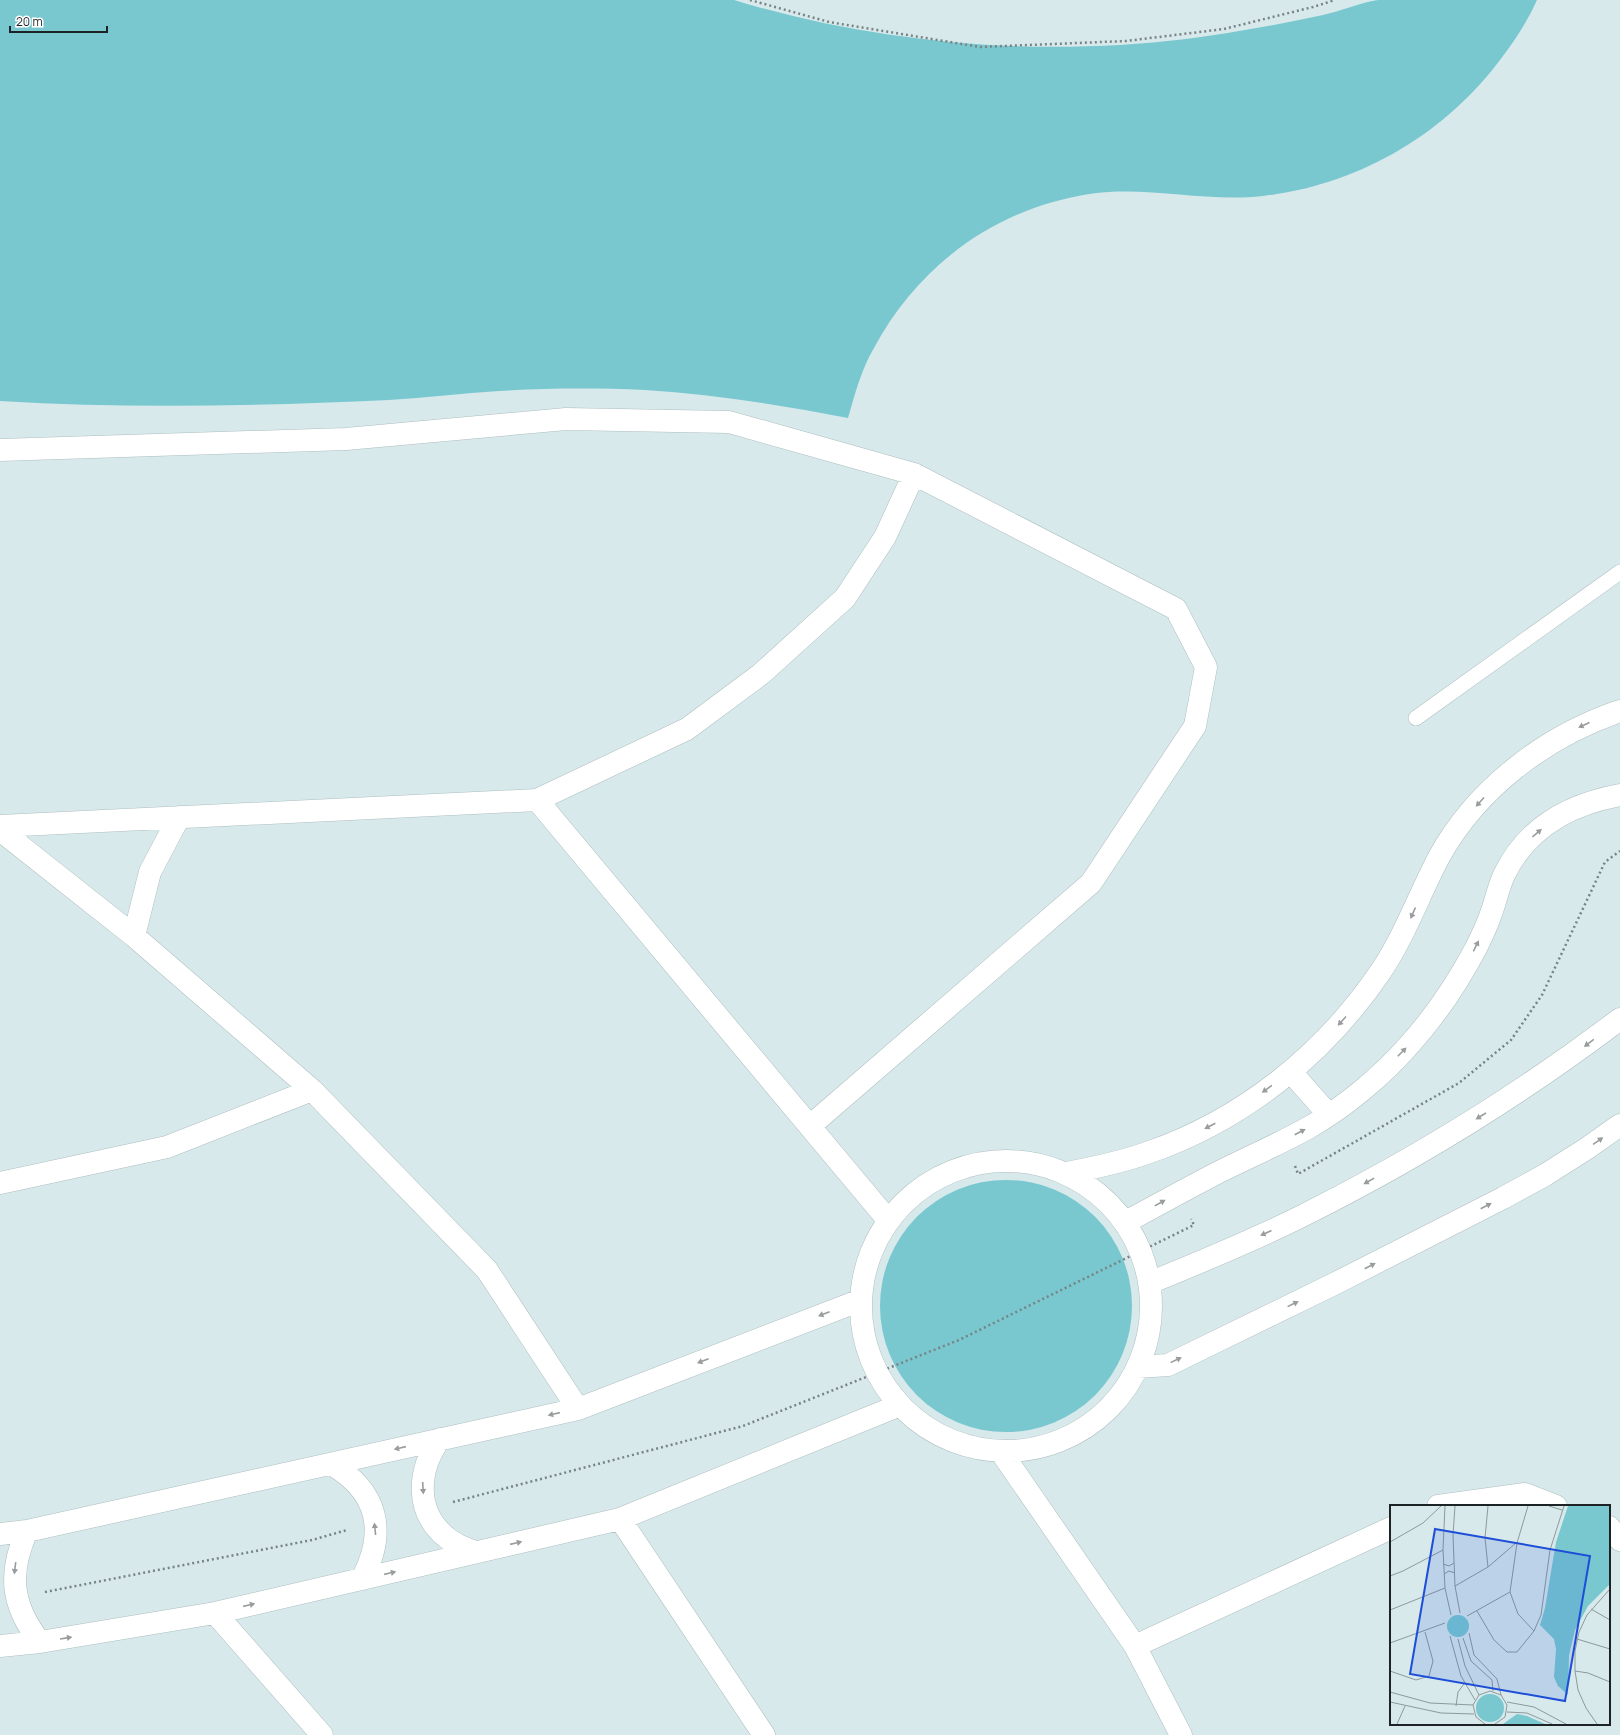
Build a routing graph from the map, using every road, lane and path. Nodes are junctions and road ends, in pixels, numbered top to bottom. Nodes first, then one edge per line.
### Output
1 (750, 0) edge
2 (1334, 0) edge
3 (0, 450) edge
4 (914, 474) junction
5 (1620, 572) edge
6 (1620, 711) edge
7 (1416, 718) dead end
8 (1620, 795) edge
9 (537, 800) junction
10 (179, 817) junction
11 (0, 826) edge
12 (0, 830) edge
13 (1620, 851) edge
14 (134, 936) junction
15 (1620, 1019) edge
16 (1291, 1072) junction
17 (312, 1090) junction
18 (1329, 1115) junction
19 (1620, 1125) edge
20 (810, 1126) junction
21 (1284, 1141) junction
22 (1066, 1173) junction
23 (0, 1183) edge
24 (1179, 1193) junction
25 (888, 1220) junction
26 (1126, 1222) junction
27 (1140, 1252) junction
28 (1149, 1282) junction
29 (861, 1300) junction
30 (1138, 1367) junction
31 (878, 1372) junction
32 (900, 1405) junction
33 (578, 1408) junction
34 (440, 1439) junction
35 (1001, 1452) junction
36 (331, 1464) junction
37 (1445, 1505) edge
38 (1553, 1505) edge
39 (426, 1509) junction
40 (620, 1519) junction
41 (374, 1523) junction
42 (1390, 1528) edge
43 (1610, 1528) edge
44 (27, 1531) junction
45 (0, 1534) edge
46 (1620, 1540) edge
47 (476, 1552) junction
48 (362, 1579) junction
49 (16, 1597) junction
50 (215, 1613) junction
51 (40, 1642) junction
52 (0, 1646) edge
53 (1135, 1646) junction
54 (322, 1735) edge
55 (764, 1735) edge
56 (1181, 1735) edge

1 - 2 path
3 - 4 street
4 - 9 street
4 - 20 street
5 - 7 lane
6 -> 16 street
18 -> 8 street
9 - 10 street
9 - 20 street
10 - 11 street
10 - 14 street
12 - 14 street
13 - 21 path
14 - 17 street
15 -> 28 street
16 - 18 street
16 -> 22 street
17 - 23 street
17 - 33 street
21 -> 18 street
30 -> 19 street
20 - 25 street
21 - 24 street
22 - 25 street
22 - 26 street
26 -> 24 street
24 - 27 path
25 - 29 street
26 - 27 street
27 - 28 street
27 - 31 path
28 - 30 street
29 - 31 street
29 -> 33 street
30 - 35 street
31 - 32 street
31 - 39 path
32 - 35 street
32 - 40 street
33 -> 34 street
34 -> 36 street
34 -> 39 street
35 - 53 street
36 - 41 street
36 - 44 street
37 - 38 street
39 - 47 street
47 -> 40 street
40 - 55 street
48 -> 41 street
41 - 49 path
42 - 53 street
43 - 46 street
44 - 45 street
44 -> 49 street
48 -> 47 street
50 -> 48 street
49 - 51 street
51 -> 50 street
50 - 54 street
51 - 52 street
53 - 56 street

